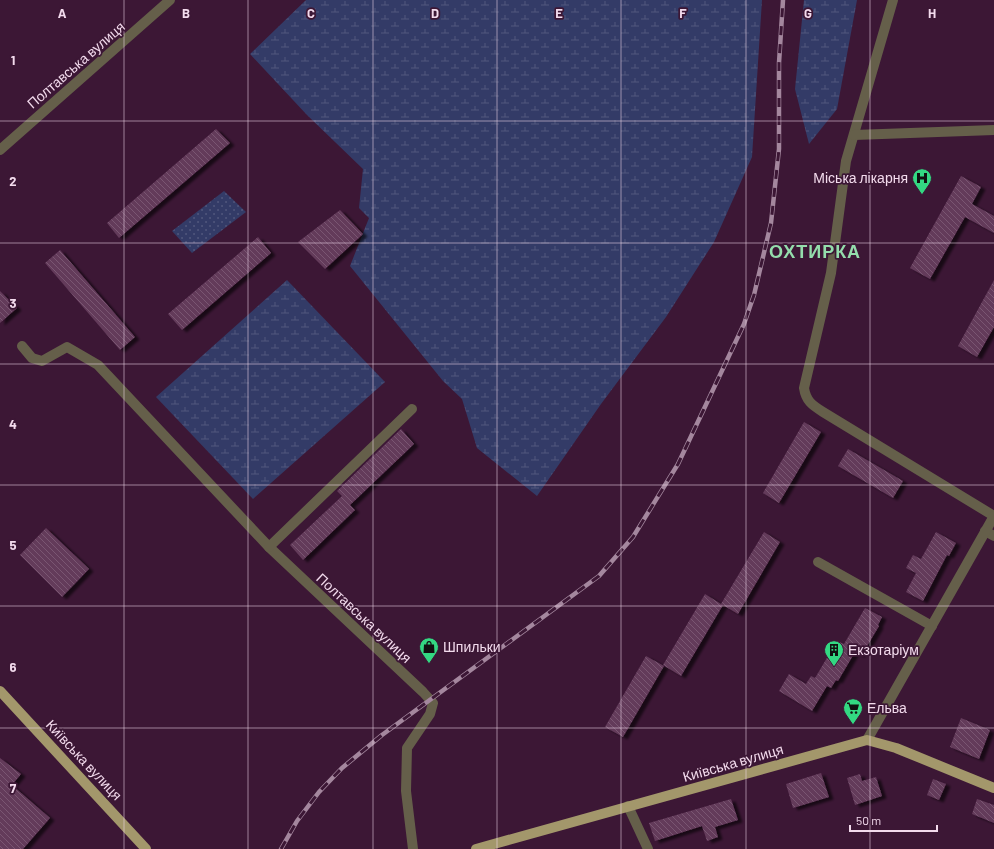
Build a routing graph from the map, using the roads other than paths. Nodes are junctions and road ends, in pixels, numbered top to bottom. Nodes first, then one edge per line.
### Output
1 (170, 0) edge
2 (893, 0) edge
3 (994, 130) edge
4 (854, 135) junction
5 (0, 150) edge
6 (22, 346) dead end
7 (412, 409) dead end
8 (994, 516) edge
9 (990, 534) edge
10 (269, 547) junction
11 (818, 562) dead end
12 (932, 626) junction
13 (0, 691) edge
14 (867, 740) junction
15 (994, 788) edge
16 (628, 806) junction
17 (146, 849) edge
18 (413, 849) edge
19 (476, 849) edge
20 (648, 849) edge

1 - 5 street, Полтавська вулиця
2 - 4 street
3 - 4 street
4 - 8 street
6 - 10 street, Полтавська вулиця
7 - 10 street
8 - 9 street
9 - 12 street
10 - 18 street, Полтавська вулиця
11 - 12 street
12 - 14 street
13 - 17 main road, Київська вулиця
14 - 15 main road
14 - 16 main road, Київська вулиця
16 - 19 main road, Київська вулиця
16 - 20 street

